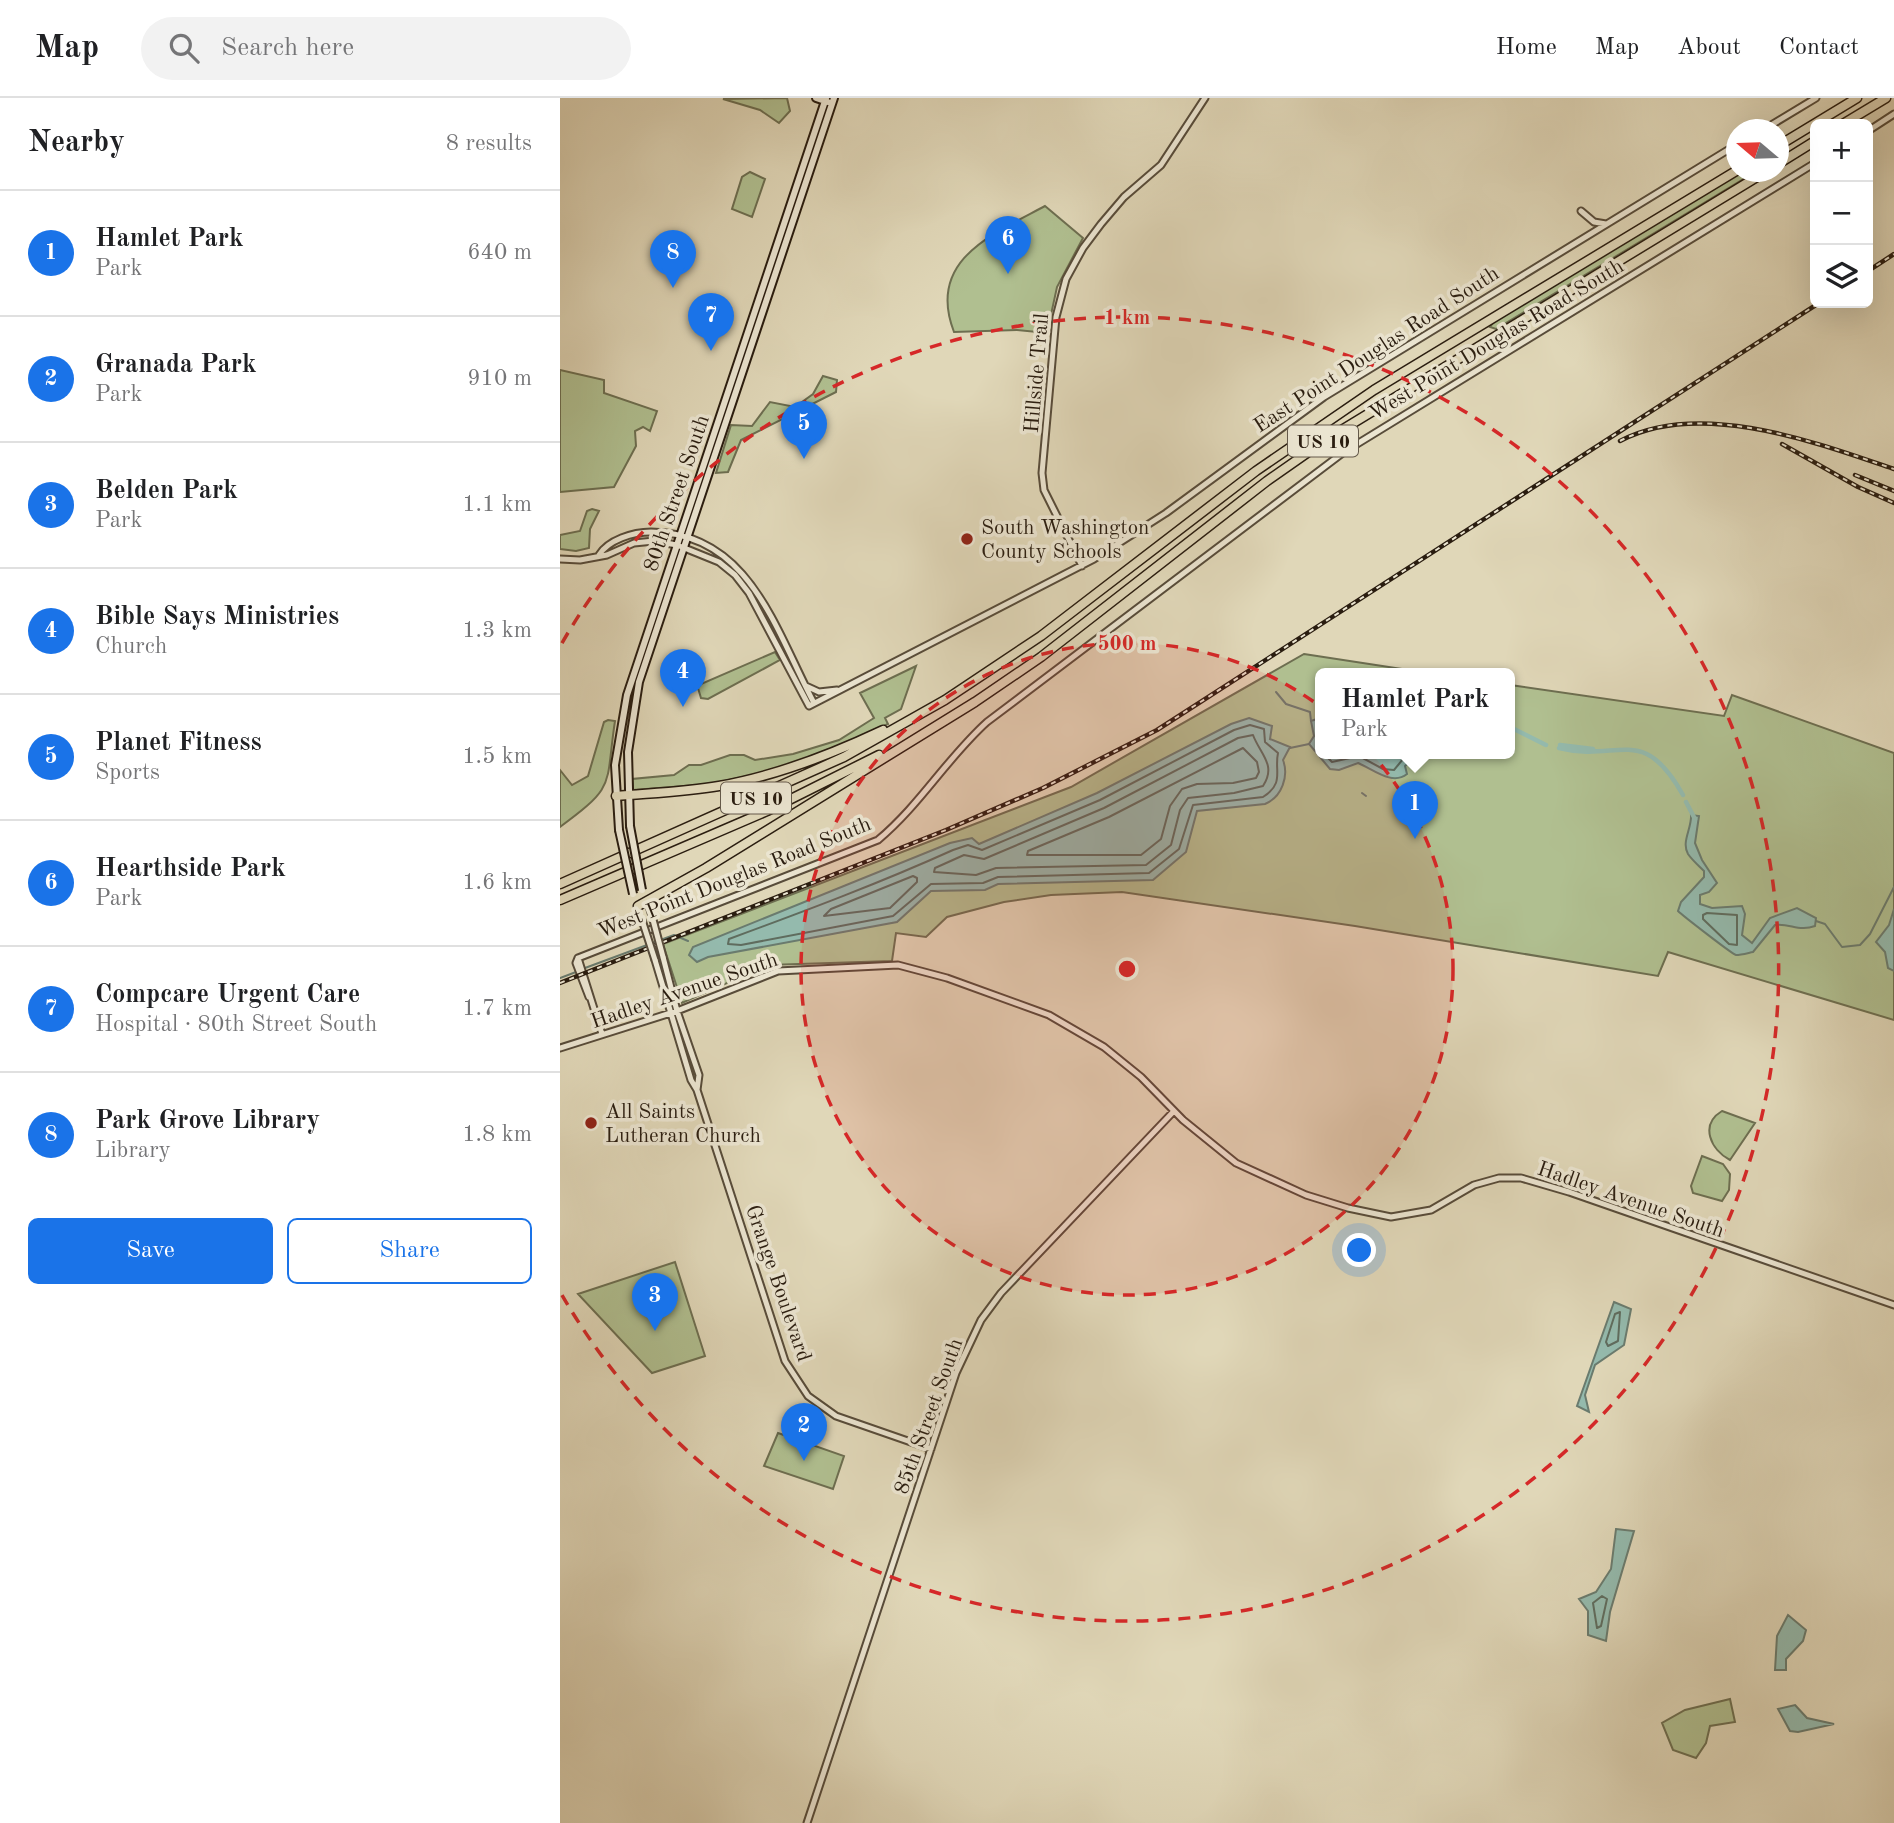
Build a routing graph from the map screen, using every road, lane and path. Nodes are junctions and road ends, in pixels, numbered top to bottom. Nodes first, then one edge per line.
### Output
1 (816, 98) edge
2 (1205, 98) edge
3 (1816, 98) edge
4 (1857, 98) edge
5 (1885, 98) edge
6 (825, 100) edge
7 (834, 101) edge
8 (1894, 114) edge
9 (1781, 119) edge
10 (1851, 119) edge
11 (1873, 128) edge
12 (1789, 140) edge
13 (1810, 144) edge
14 (1726, 152) edge
15 (1789, 158) edge
16 (1810, 166) edge
17 (1726, 178) edge
18 (1749, 182) edge
19 (1581, 211) dead end
20 (1606, 224) junction
21 (679, 537) junction
22 (688, 540) junction
23 (677, 545) junction
24 (685, 548) junction
25 (599, 555) junction
26 (560, 559) edge
27 (1082, 566) junction
28 (805, 686) junction
29 (847, 687) junction
30 (945, 700) junction
31 (812, 704) junction
32 (903, 743) junction
33 (628, 795) junction
34 (616, 796) junction
35 (560, 884) edge
36 (560, 900) edge
37 (648, 903) junction
38 (638, 906) junction
39 (677, 1011) junction
40 (669, 1014) junction
41 (602, 1034) junction
42 (560, 1048) edge
43 (697, 1090) junction
44 (1174, 1111) junction
45 (1894, 1305) edge
46 (931, 1449) junction
47 (807, 1823) edge

1 - 6 main road
2 - 27 street, Hillside Trail
3 - 9 street
4 - 12 highway
5 - 10 highway
6 - 7 main road
6 - 21 main road, 80th Street South
7 - 22 main road, 80th Street South
8 - 11 street
13 - 15 highway
14 - 20 street, East Point Douglas Road South
16 - 41 street, West Point Douglas Road South
17 - 30 highway, US 10
18 - 32 highway, US 10
19 - 20 street
20 - 27 street, East Point Douglas Road South
21 - 22 street
21 - 23 main road, 80th Street South
21 - 25 street
22 - 24 main road, 80th Street South
22 - 28 street
23 - 24 street
23 - 25 street
23 - 34 main road, 80th Street South
24 - 31 street
24 - 33 main road, 80th Street South
25 - 26 street
27 - 29 street, East Point Douglas Road South
28 - 29 street
28 - 31 street
29 - 31 street, East Point Douglas Road South
30 - 33 highway
30 - 35 highway, US 10
32 - 36 highway, US 10
32 - 37 highway
33 - 34 highway
33 - 37 main road, 80th Street South, bridge
34 - 38 main road, 80th Street South, bridge
37 - 38 highway
37 - 39 street, Grange Boulevard, bridge
38 - 40 street, Grange Boulevard, bridge
39 - 40 street, Hadley Avenue South
39 - 43 street, Grange Boulevard
39 - 44 street, Hadley Avenue South
40 - 41 street, Hadley Avenue South
40 - 43 street, Grange Boulevard
41 - 42 street, Hadley Avenue South
43 - 46 street, Grange Boulevard
44 - 45 street, Hadley Avenue South
44 - 46 street, 85th Street South
46 - 47 street, 85th Street South

